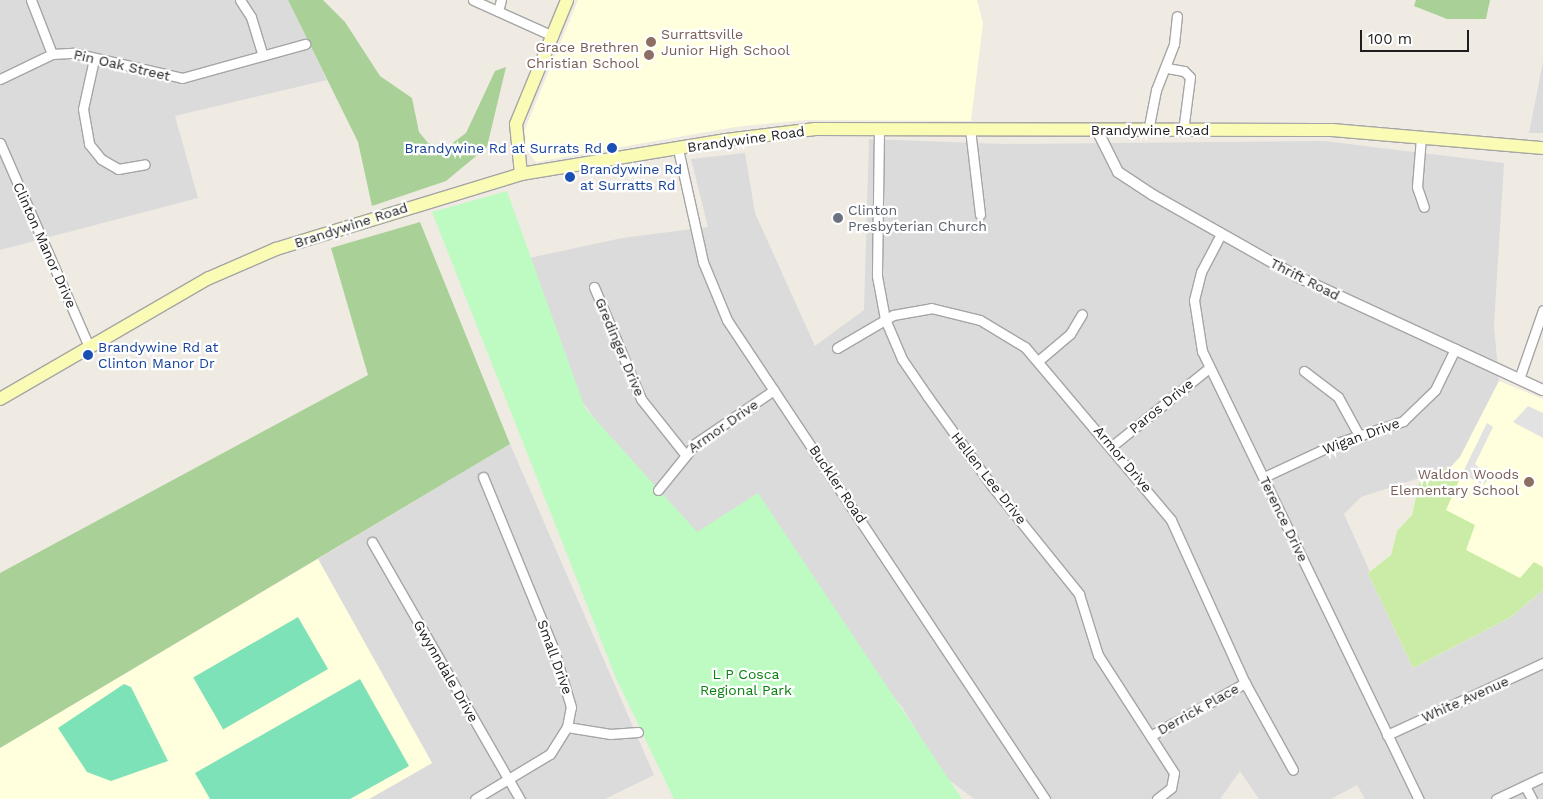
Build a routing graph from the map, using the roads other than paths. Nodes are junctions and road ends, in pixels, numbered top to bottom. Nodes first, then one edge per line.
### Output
1 (31, 0) edge
2 (240, 0) edge
3 (473, 0) edge
4 (501, 0) edge
5 (566, 0) edge
6 (498, 11) junction
7 (1177, 16) dead end
8 (553, 36) junction
9 (305, 44) dead end
10 (52, 54) junction
11 (262, 54) junction
12 (94, 59) junction
13 (1167, 68) junction
14 (0, 79) edge
15 (879, 129) junction
16 (970, 129) junction
17 (1096, 130) junction
18 (1148, 130) junction
19 (1183, 131) junction
20 (1421, 137) junction
21 (0, 143) edge
22 (1543, 148) edge
23 (678, 149) junction
24 (145, 164) dead end
25 (521, 174) junction
26 (1424, 207) dead end
27 (980, 214) dead end
28 (1221, 234) junction
29 (594, 287) dead end
30 (1543, 310) edge
31 (1082, 314) dead end
32 (885, 319) junction
33 (89, 347) junction
34 (837, 348) dead end
35 (1455, 349) junction
36 (1038, 361) junction
37 (1210, 368) junction
38 (1304, 371) dead end
39 (1519, 379) junction
40 (774, 390) junction
41 (1543, 390) edge
42 (0, 399) edge
43 (1360, 437) junction
44 (1112, 446) junction
45 (684, 453) junction
46 (483, 477) dead end
47 (1264, 477) junction
48 (658, 490) dead end
49 (372, 542) dead end
50 (1543, 663) edge
51 (1245, 683) junction
52 (567, 727) junction
53 (638, 732) dead end
54 (1152, 735) junction
55 (1387, 735) junction
56 (1293, 770) dead end
57 (1543, 777) edge
58 (508, 780) junction
59 (1525, 786) junction
60 (1159, 798) edge
61 (475, 799) edge
62 (520, 799) edge
63 (1045, 799) edge
64 (1419, 799) edge
65 (1496, 799) edge
66 (1532, 799) edge

1 - 10 street
2 - 11 street
3 - 6 street
4 - 6 street
5 - 8 main road
6 - 8 street
7 - 13 street
8 - 25 main road
9 - 11 street, Pin Oak Street
10 - 12 street, Pin Oak Street
10 - 14 street, Pin Oak Street
11 - 12 street, Pin Oak Street
12 - 24 street
13 - 18 street
13 - 19 street
15 - 16 main road, Brandywine Road
15 - 23 main road, Brandywine Road
15 - 32 street, Hellen Lee Drive
16 - 17 main road, Brandywine Road
16 - 27 street
17 - 18 main road, Brandywine Road
17 - 28 street, Thrift Road
18 - 19 main road, Brandywine Road
19 - 20 main road, Brandywine Road
20 - 22 main road, Brandywine Road
20 - 26 street
21 - 33 street, Clinton Manor Drive
23 - 25 main road, Brandywine Road
23 - 40 street, Buckler Road
25 - 33 main road, Brandywine Road
28 - 35 street, Thrift Road
28 - 37 street, Terence Drive
29 - 45 street, Gredinger Drive
30 - 39 street
31 - 36 street
32 - 34 street, Armor Drive
32 - 36 street, Armor Drive
32 - 54 street, Hellen Lee Drive
33 - 42 main road, Brandywine Road
35 - 39 street, Thrift Road
35 - 43 street, Wigan Drive
36 - 44 street, Armor Drive
37 - 44 street, Paros Drive
37 - 47 street, Terence Drive
38 - 43 street
39 - 41 street, Thrift Road
40 - 45 street, Armor Drive
40 - 63 street, Buckler Road
43 - 47 street, Wigan Drive
44 - 51 street, Armor Drive
45 - 48 street, Armor Drive
46 - 52 street, Small Drive
47 - 55 street, Terence Drive
49 - 58 street, Gwynndale Drive
50 - 55 street, White Avenue
51 - 54 street, Derrick Place
51 - 56 street, Armor Drive
52 - 53 street
52 - 58 street, Small Drive
54 - 60 street, Hellen Lee Drive
55 - 64 street, Terence Drive
57 - 59 street
58 - 61 street, Small Drive
58 - 62 street, Gwynndale Drive
59 - 65 street
59 - 66 street

